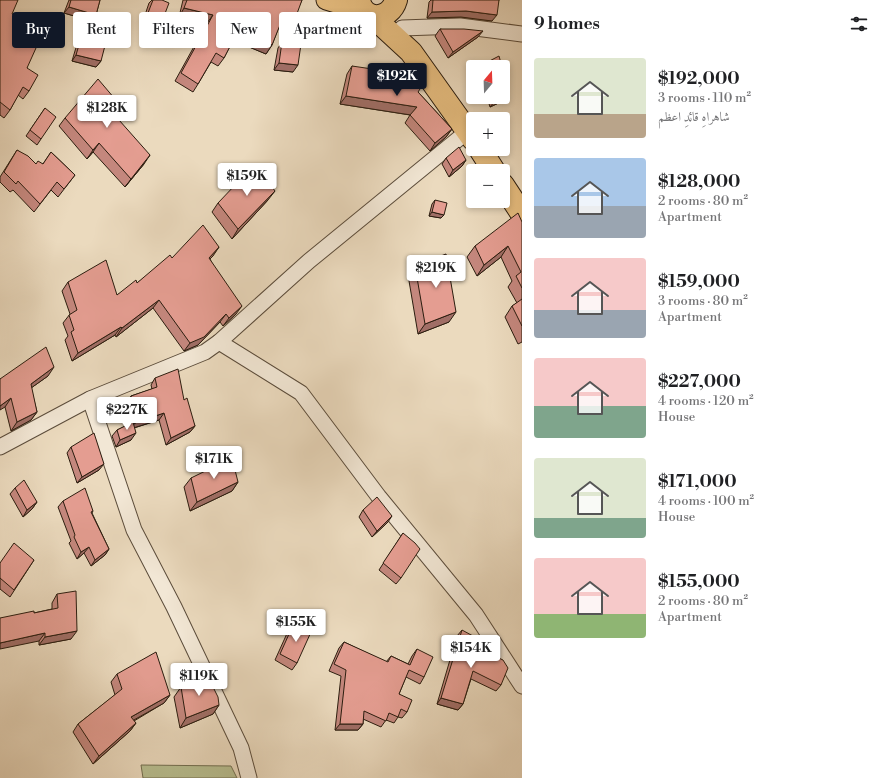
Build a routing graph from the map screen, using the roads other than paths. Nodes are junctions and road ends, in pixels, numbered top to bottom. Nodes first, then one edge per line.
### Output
1 (326, 0) edge
2 (395, 3) edge
3 (365, 9) edge
4 (402, 28) junction
5 (522, 34) edge
6 (411, 52) junction
7 (466, 129) edge
8 (466, 138) edge
9 (510, 196) edge
10 (522, 214) edge
11 (219, 342) junction
12 (90, 399) junction
13 (0, 447) edge
14 (522, 686) edge
15 (249, 778) edge

1 - 3 main road
2 - 3 highway
2 - 4 highway
3 - 6 highway
4 - 5 street
4 - 6 highway
6 - 7 highway
8 - 11 street
9 - 10 highway
11 - 12 street
11 - 14 street
12 - 13 street
12 - 15 street

